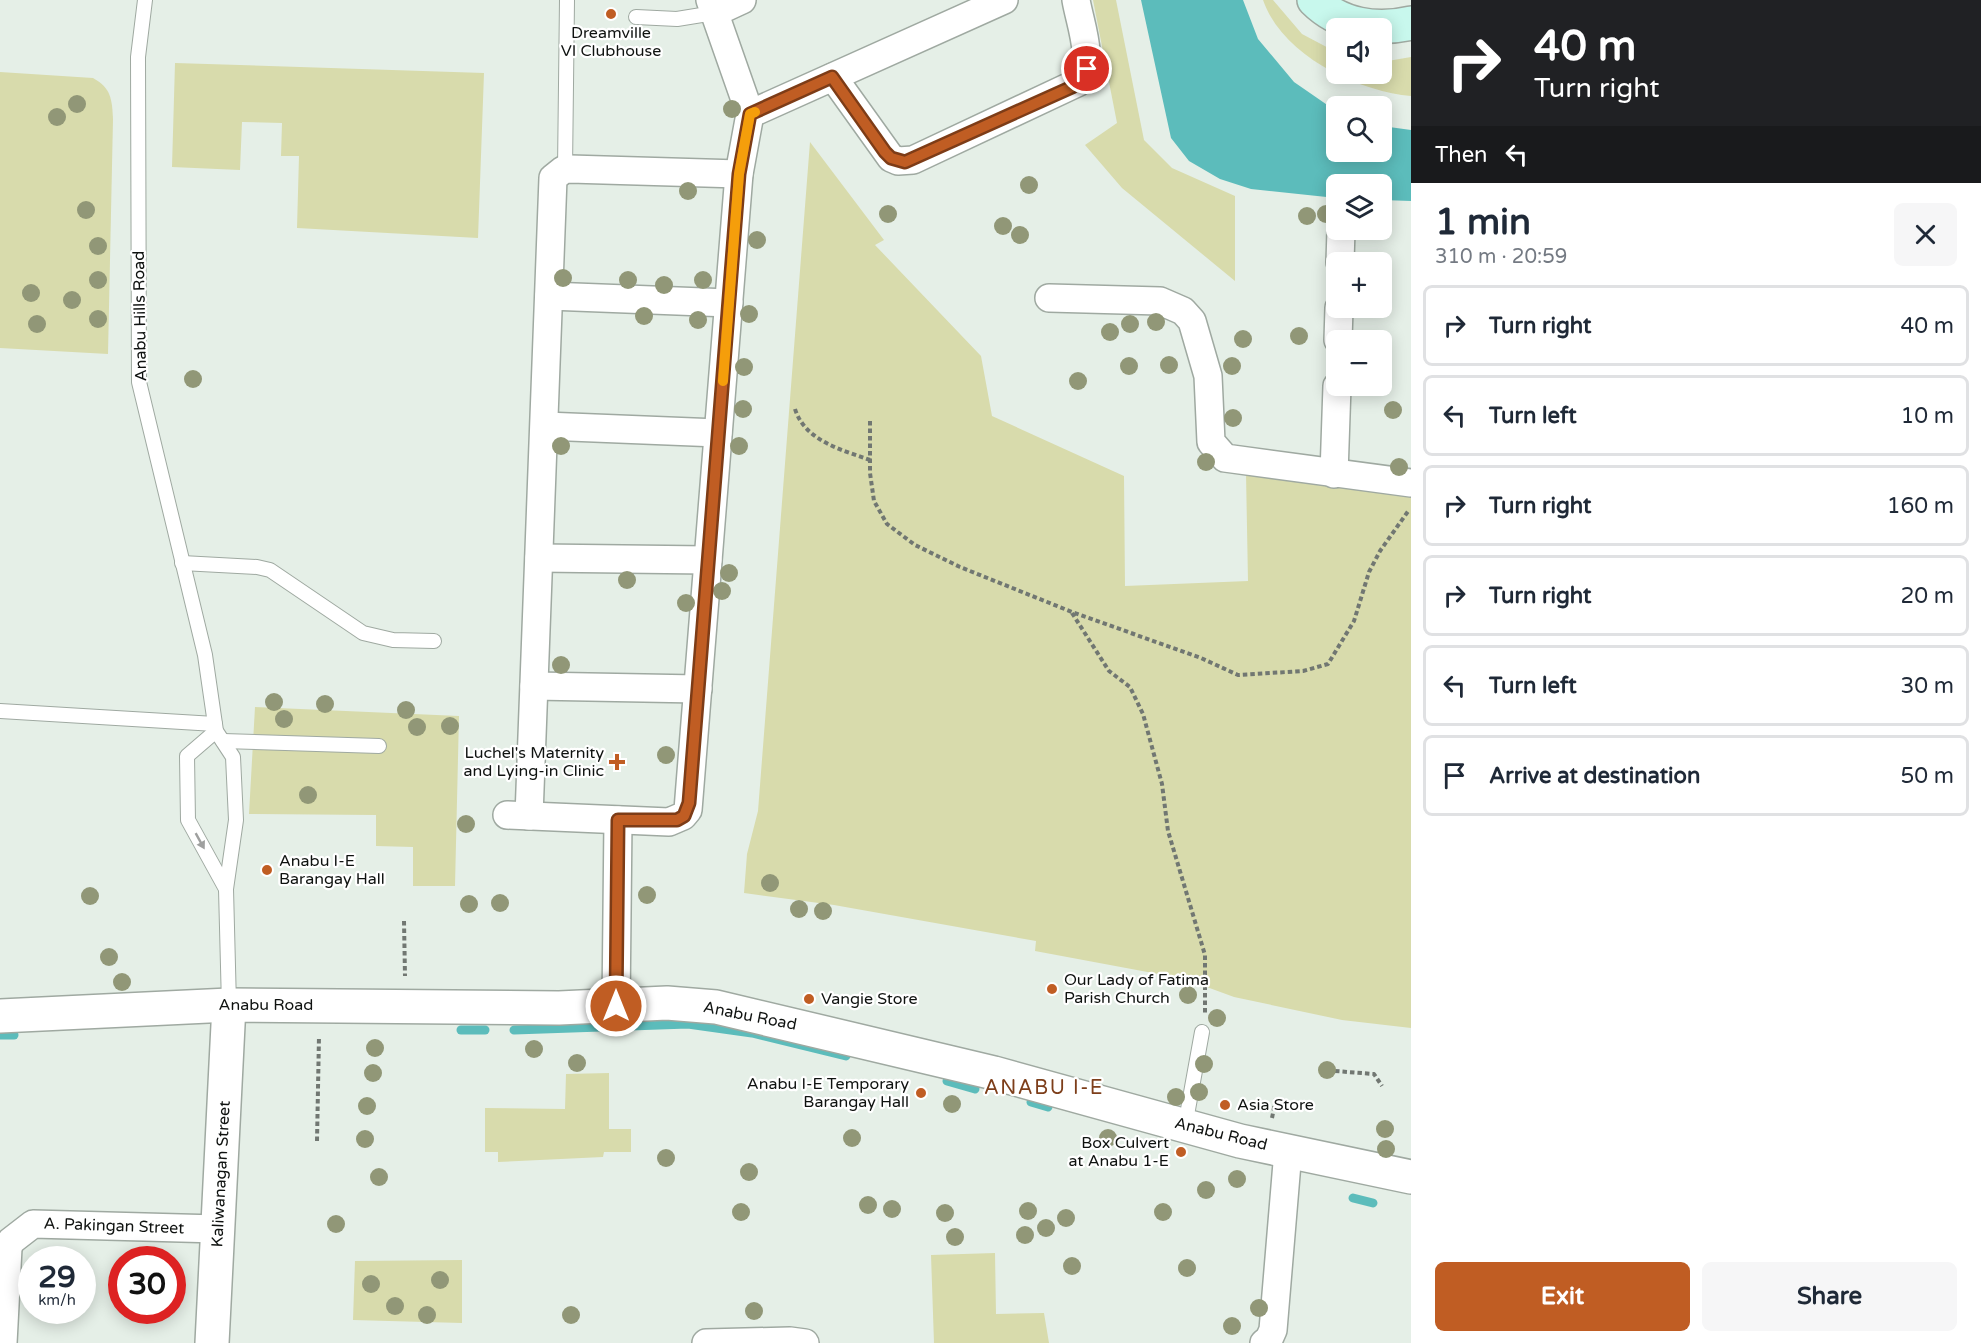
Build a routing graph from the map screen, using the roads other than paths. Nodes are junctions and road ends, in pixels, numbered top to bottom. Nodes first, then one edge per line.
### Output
1 (145, 0) edge
2 (567, 0) edge
3 (742, 0) edge
4 (1004, 0) edge
5 (1076, 0) edge
6 (1314, 0) edge
7 (712, 6) edge
8 (636, 17) dead end
9 (1411, 23) edge
10 (832, 77) junction
11 (750, 114) junction
12 (564, 169) junction
13 (739, 174) junction
14 (549, 296) junction
15 (1049, 298) dead end
16 (729, 303) junction
17 (1337, 396) edge
18 (545, 426) junction
19 (718, 433) junction
20 (1334, 474) junction
21 (1411, 483) edge
22 (539, 558) junction
23 (708, 560) junction
24 (182, 563) junction
25 (434, 641) dead end
26 (534, 686) junction
27 (698, 689) junction
28 (0, 711) edge
29 (218, 732) junction
30 (380, 746) dead end
31 (618, 820) junction
32 (226, 889) junction
33 (229, 1005) junction
34 (616, 1006) junction
35 (0, 1016) edge
36 (1202, 1032) road end
37 (1185, 1125) junction
38 (1288, 1151) junction
39 (1411, 1176) edge
40 (218, 1229) junction
41 (3, 1343) edge
42 (212, 1343) edge
43 (706, 1343) edge
44 (805, 1343) edge
45 (1264, 1343) edge

1 - 24 lane, Anabu Hills Road
2 - 12 lane
3 - 7 street
4 - 10 street
5 - 10 street
6 - 9 main road
7 - 8 lane
7 - 11 street
10 - 11 street
11 - 13 street
12 - 13 street
12 - 14 street
13 - 16 street
14 - 16 street
14 - 18 street
15 - 20 street
16 - 19 street
17 - 20 street
18 - 19 street
18 - 22 street
19 - 23 street
20 - 21 street
22 - 23 street
22 - 26 street
23 - 27 street
24 - 25 lane
24 - 29 lane, Anabu Hills Road
26 - 27 street
26 - 31 street
27 - 31 street
28 - 29 lane
29 - 30 lane
29 - 32 lane, Anabu Hills Road
29 -> 32 lane, Anabu Hills Road
31 - 34 street
32 - 33 lane, Anabu Hills Road
33 - 34 street, Anabu Road
33 - 35 street, Anabu Road
33 - 40 street, Kaliwanagan Street
34 - 37 street, Anabu Road
36 - 37 lane
37 - 38 street, Anabu Road
38 - 39 street, Anabu Road
38 - 45 street
40 - 41 street, A. Pakingan Street
40 - 42 street, Kaliwanagan Street
43 - 44 street

